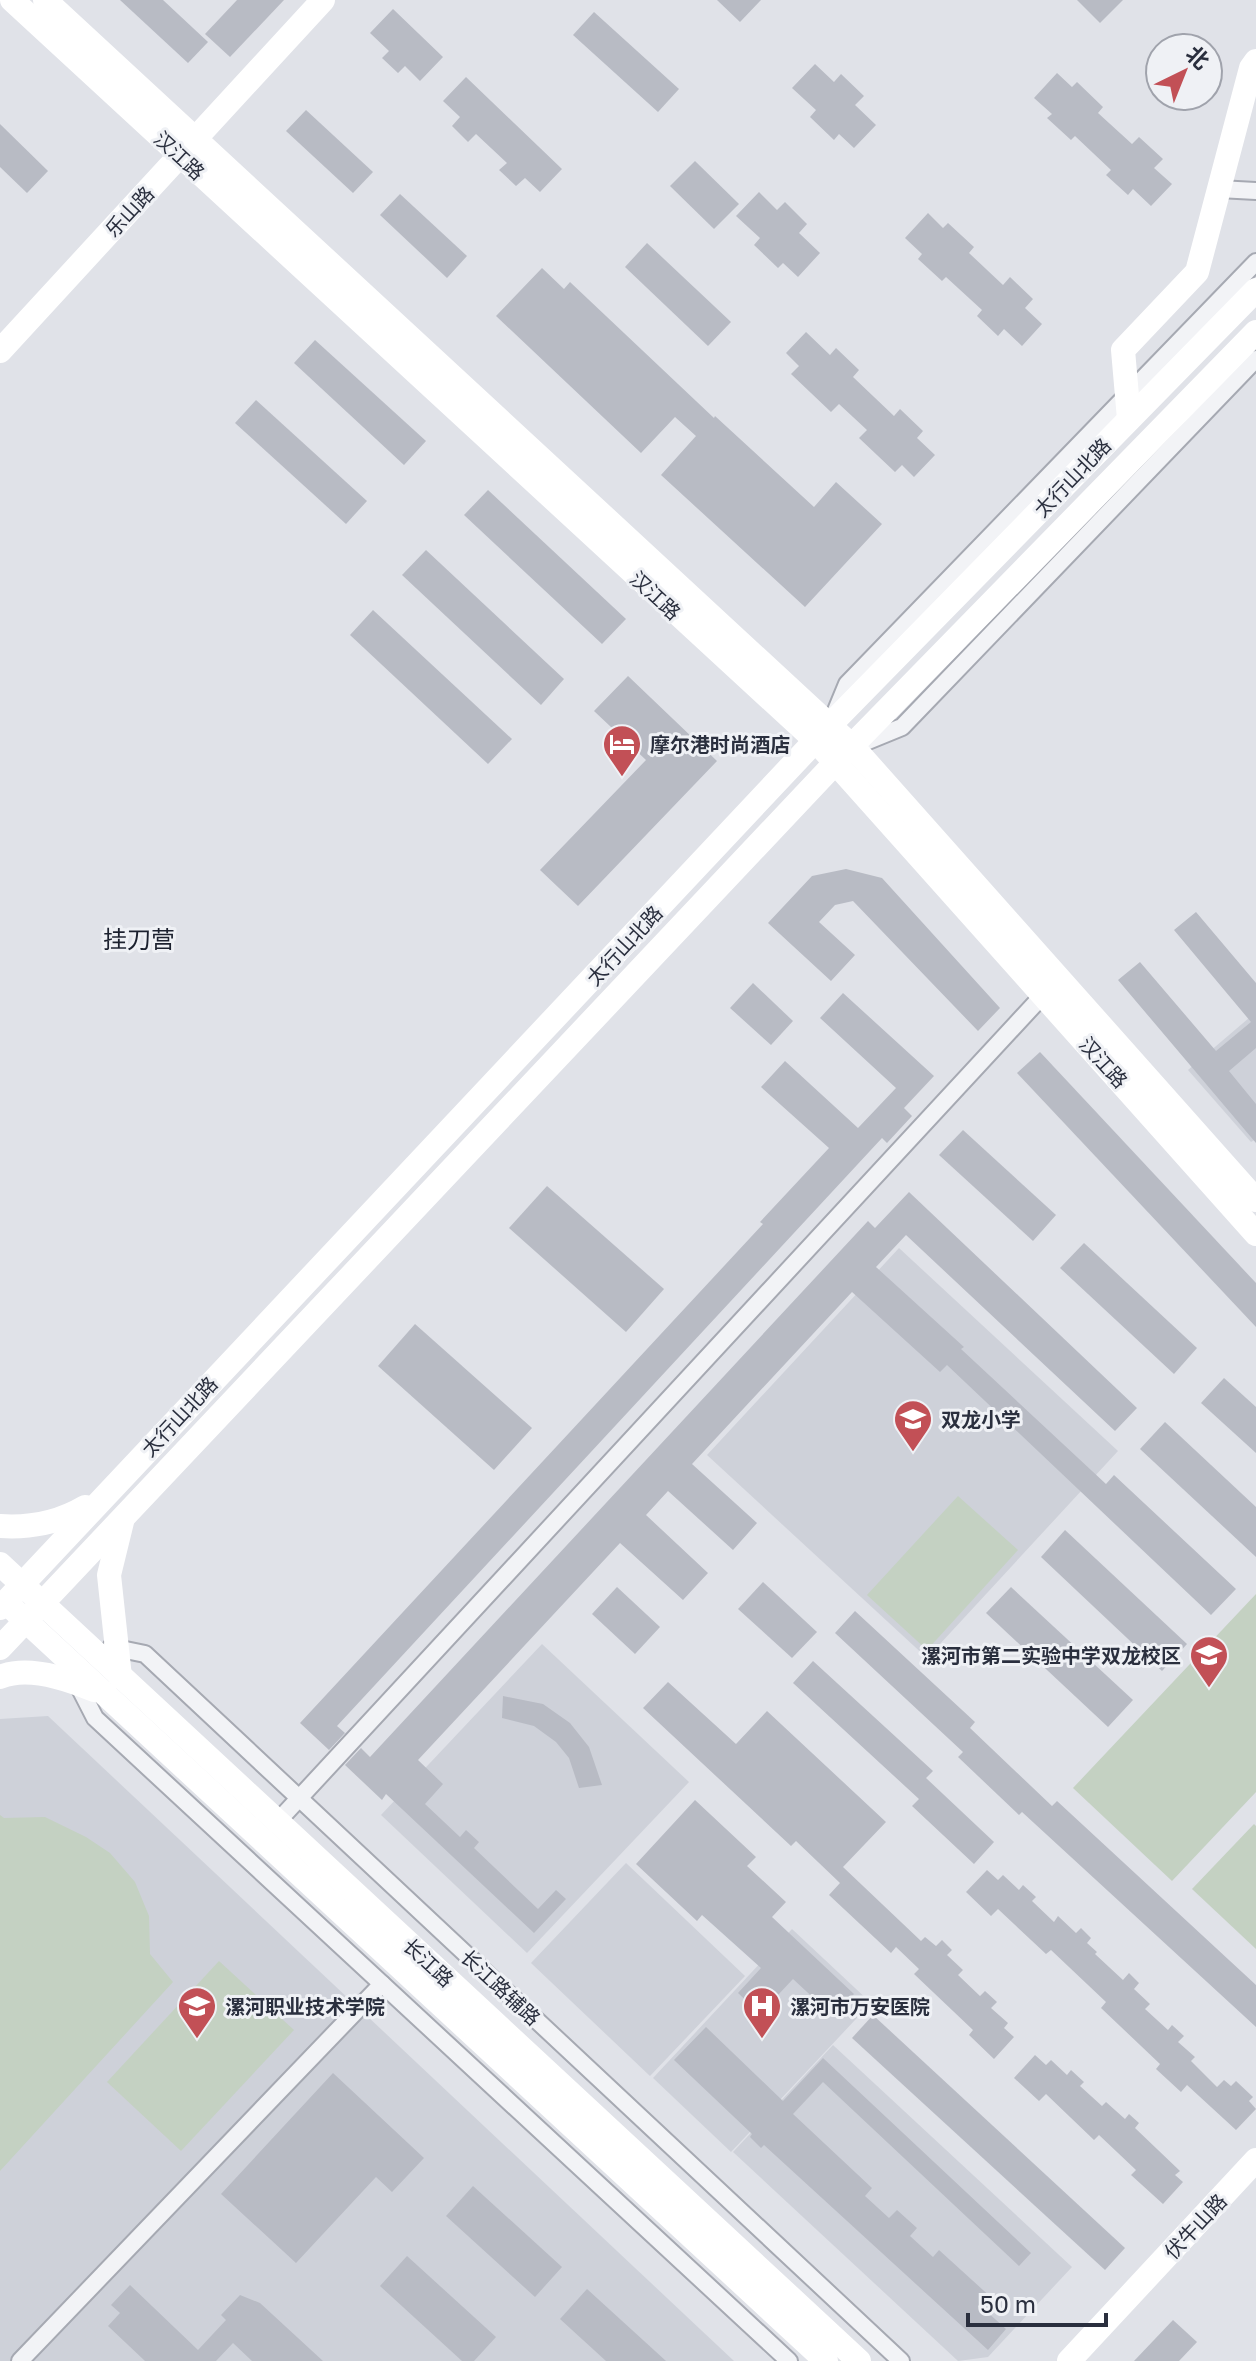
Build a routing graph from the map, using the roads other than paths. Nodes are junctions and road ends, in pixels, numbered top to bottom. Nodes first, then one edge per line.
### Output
1 (12, 0) edge
2 (45, 0) edge
3 (323, 0) edge
4 (1256, 61) edge
5 (187, 147) junction
6 (1219, 189) junction
7 (1256, 191) edge
8 (1256, 262) edge
9 (1256, 290) edge
10 (1256, 332) edge
11 (0, 351) edge
12 (1256, 359) edge
13 (1128, 408) junction
14 (823, 733) junction
15 (844, 754) junction
16 (1044, 994) junction
17 (1256, 1200) edge
18 (1256, 1234) edge
19 (104, 1495) junction
20 (123, 1518) junction
21 (0, 1526) edge
22 (0, 1564) edge
23 (7, 1597) edge
24 (33, 1612) junction
25 (117, 1647) junction
26 (0, 1648) edge
27 (77, 1663) junction
28 (0, 1677) edge
29 (112, 1686) junction
30 (299, 1798) junction
31 (278, 1821) junction
32 (382, 1984) junction
33 (1256, 2160) edge
34 (20, 2361) edge
35 (789, 2361) edge
36 (826, 2361) edge
37 (859, 2361) edge
38 (901, 2361) edge
39 (1069, 2361) edge

1 - 5 main road, 汉江路
2 - 5 main road, 汉江路
3 - 5 main road, 乐山路
4 - 6 main road
5 - 11 main road, 乐山路
5 - 14 main road, 汉江路
6 - 7 street
6 - 13 main road
8 - 13 street
9 - 13 main road, 太行山北路
10 - 15 main road, 太行山北路
12 - 15 street
13 - 14 main road, 太行山北路
14 - 15 main road, 汉江路
14 - 19 main road, 太行山北路
15 - 16 main road, 汉江路
15 - 17 main road, 汉江路
15 - 20 main road, 太行山北路
16 - 18 main road, 汉江路
16 - 30 street
19 - 21 main road
19 - 23 main road, 太行山北路
20 - 24 main road, 太行山北路
20 - 25 main road
22 - 23 main road, 长江路
23 - 24 main road, 长江路
24 - 26 main road, 太行山北路
24 - 27 main road, 长江路
25 - 27 street, 长江路辅路
25 - 29 main road
25 - 30 street, 长江路辅路
27 - 28 main road
27 - 29 main road, 长江路
27 - 29 main road
27 - 32 street
29 - 31 main road, 长江路
29 - 36 main road, 长江路
30 - 31 street
30 - 38 street, 长江路辅路
31 - 37 main road, 长江路
32 - 34 street
32 - 35 street
33 - 39 main road, 伏牛山路

